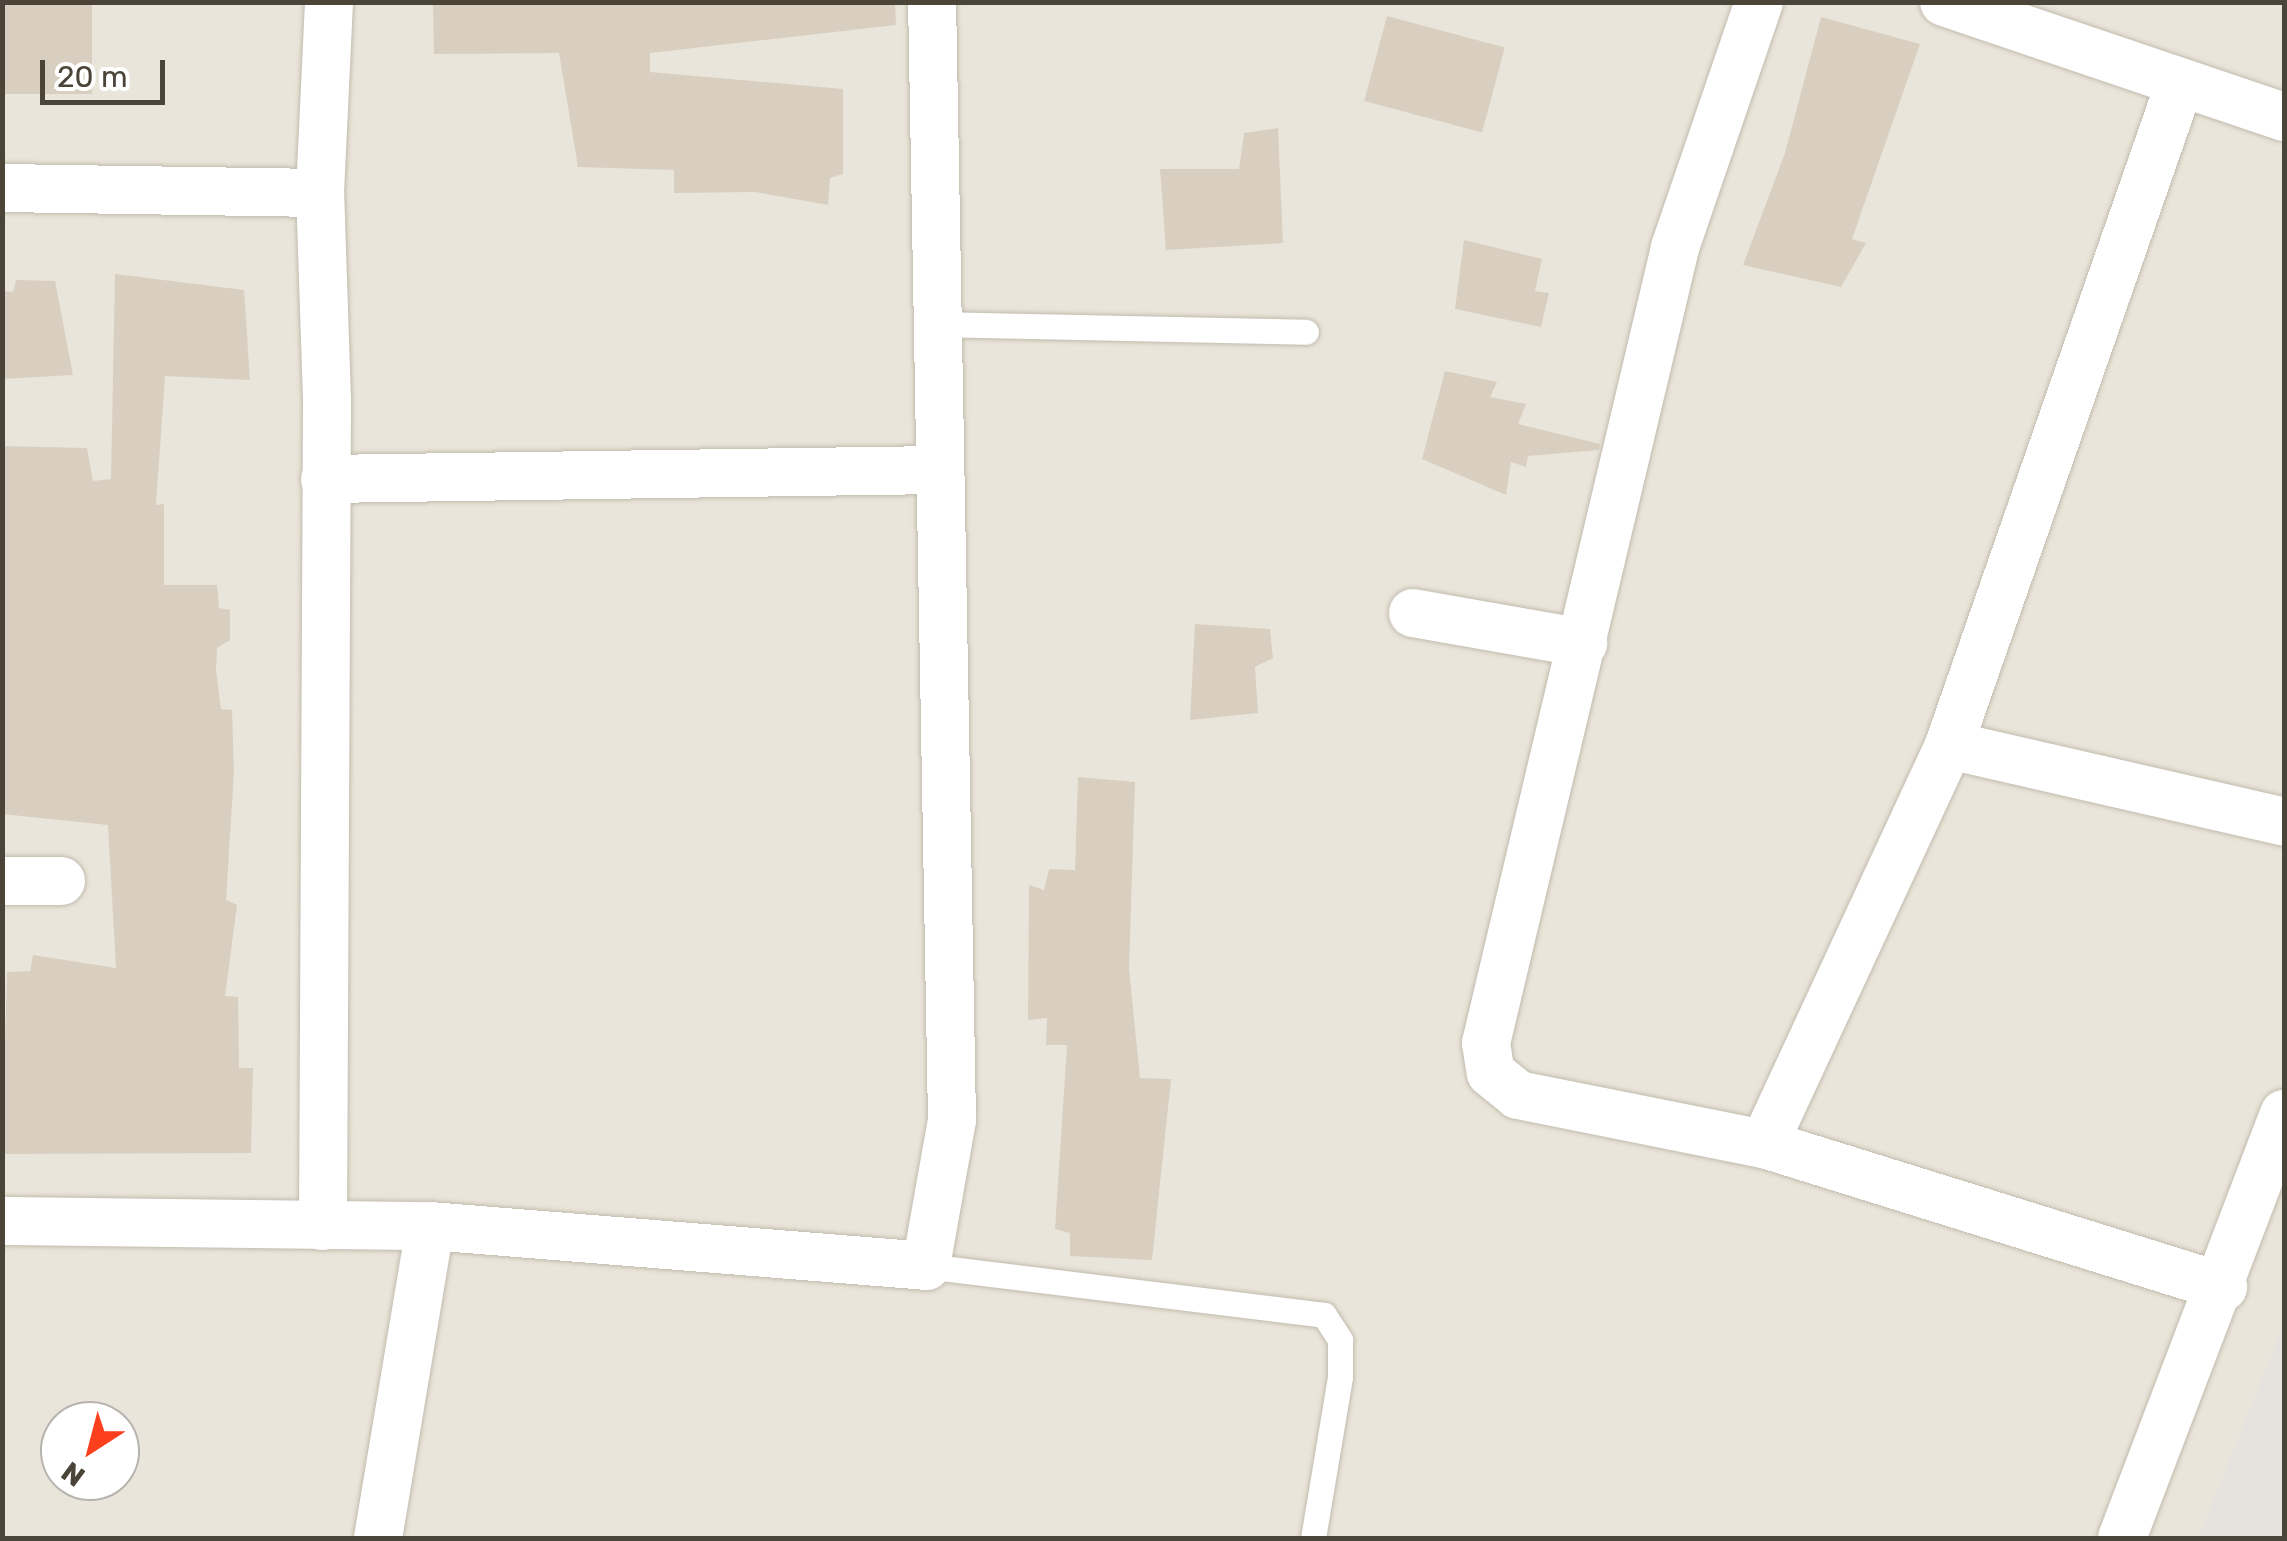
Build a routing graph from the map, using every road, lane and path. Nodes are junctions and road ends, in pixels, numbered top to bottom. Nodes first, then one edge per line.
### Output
1 (328, 2) edge
2 (932, 2) edge
3 (1758, 2) edge
4 (1944, 2) edge
5 (2179, 86) junction
6 (2284, 116) edge
7 (2, 188) edge
8 (320, 193) junction
9 (934, 324) junction
10 (1306, 332) dead end
11 (936, 470) junction
12 (325, 478) junction
13 (1412, 613) dead end
14 (1583, 643) junction
15 (1949, 746) junction
16 (2284, 822) edge
17 (2, 881) edge
18 (61, 881) dead end
19 (2284, 1114) edge
20 (1764, 1144) junction
21 (2, 1222) edge
22 (324, 1226) junction
23 (430, 1226) junction
24 (926, 1266) junction
25 (2223, 1286) junction
26 (378, 1538) edge
27 (1312, 1538) edge
28 (2122, 1538) edge

1 - 8 street
2 - 9 street
3 - 14 street
4 - 5 street
5 - 6 street
5 - 15 street
7 - 8 street
8 - 12 street
9 - 10 lane
9 - 11 street
11 - 12 street
11 - 24 street
12 - 22 street
13 - 14 street
14 - 20 street
15 - 16 street
15 - 20 street
17 - 18 street
19 - 25 street
20 - 25 street
21 - 22 street
22 - 23 street
23 - 24 street
23 - 26 street
24 - 27 lane
25 - 28 street

